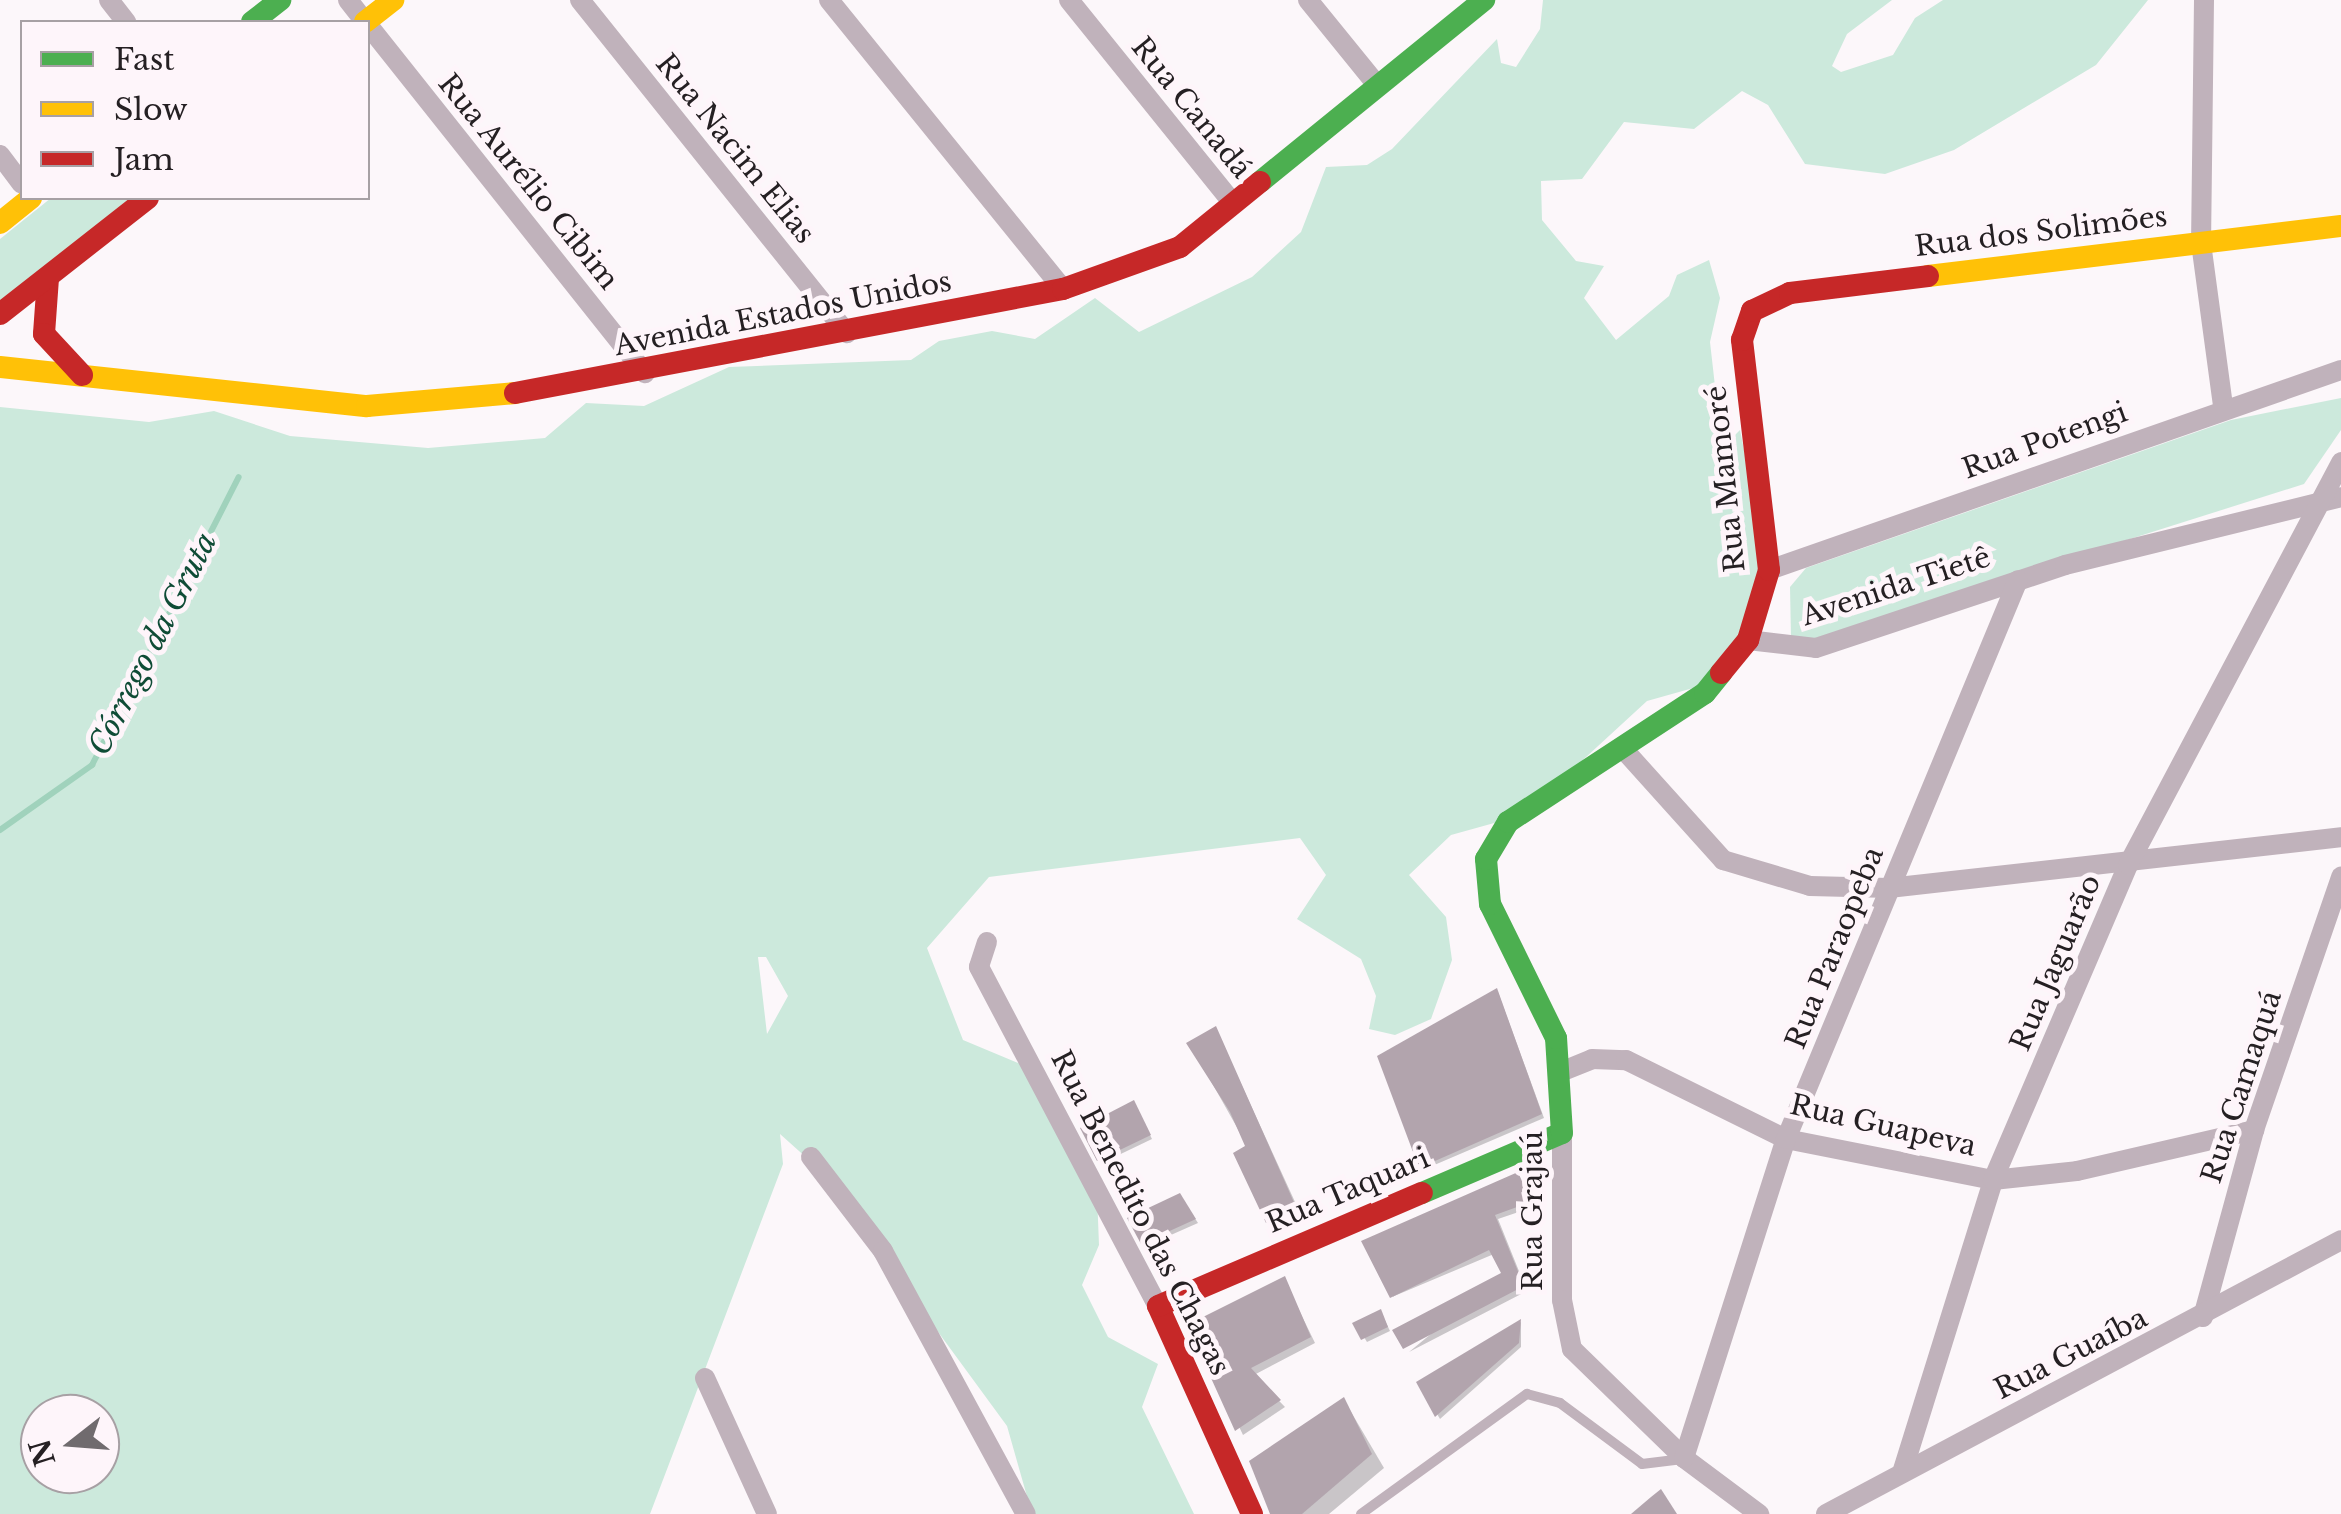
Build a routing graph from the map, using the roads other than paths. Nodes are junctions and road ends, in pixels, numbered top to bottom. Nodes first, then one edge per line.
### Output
1 (109, 0) edge
2 (280, 0) edge
3 (348, 0) edge
4 (393, 0) edge
5 (580, 0) edge
6 (829, 0) edge
7 (1069, 0) edge
8 (1308, 0) edge
9 (1484, 0) edge
10 (2204, 0) edge
11 (124, 20) edge
12 (255, 20) edge
13 (364, 20) edge
14 (370, 20) edge
15 (370, 28) edge
16 (1378, 85) junction
17 (0, 155) edge
18 (20, 181) edge
19 (29, 200) edge
20 (146, 200) edge
21 (1233, 203) junction
22 (0, 222) edge
23 (2341, 226) edge
24 (2201, 243) junction
25 (48, 278) junction
26 (1063, 289) junction
27 (1752, 311) joint
28 (0, 314) edge
29 (847, 333) junction
30 (0, 367) edge
31 (2341, 370) edge
32 (646, 374) junction
33 (82, 376) junction
34 (2223, 406) junction
35 (2341, 462) edge
36 (2330, 498) edge
37 (1768, 570) junction
38 (2018, 580) junction
39 (1748, 640) junction
40 (1625, 752) junction
41 (2341, 838) edge
42 (2128, 865) junction
43 (2341, 877) edge
44 (1890, 888) junction
45 (987, 942) dead end
46 (1564, 1071) junction
47 (2254, 1130) junction
48 (1562, 1133) junction
49 (1786, 1139) junction
50 (810, 1157) dead end
51 (1994, 1180) junction
52 (2341, 1240) edge
53 (1158, 1306) junction
54 (2203, 1316) junction
55 (705, 1378) dead end
56 (1684, 1458) junction
57 (1902, 1473) junction
58 (766, 1514) edge
59 (1026, 1514) edge
60 (1252, 1514) edge
61 (1361, 1514) edge
62 (1759, 1514) edge
63 (1826, 1514) edge

1 - 11 street
2 - 12 street
3 - 13 street, Rua Aurélio Cibim
4 - 14 street
5 - 29 street, Rua Nacim Elias
6 - 26 street
7 - 21 street, Rua Canadá
8 - 16 street
9 - 16 street, Avenida Estados Unidos
10 - 24 street
15 - 32 street, Rua Aurélio Cibim
16 - 21 street, Avenida Estados Unidos
17 - 18 street
19 - 22 street
20 - 25 street
21 - 26 street, Avenida Estados Unidos
23 - 24 street, Rua dos Solimões
24 - 27 street, Rua dos Solimões
24 - 34 street
25 - 28 street
25 - 33 street
26 - 29 street, Avenida Estados Unidos
27 - 37 street, Rua Mamoré
29 - 32 street, Avenida Estados Unidos
30 - 33 street, Avenida Estados Unidos
31 - 34 street, Rua Potengi
32 - 33 street, Avenida Estados Unidos
34 - 37 street, Rua Potengi
35 - 36 street, Rua Jaguarão
36 - 38 street, Avenida Tietê
36 - 42 street, Rua Jaguarão
37 - 39 street, Rua Mamoré
38 - 39 street, Avenida Tietê
38 - 44 street, Rua Paraopeba
39 - 40 street
40 - 44 street
40 - 46 street
41 - 42 street
42 - 44 street
42 - 51 street, Rua Jaguarão
43 - 47 street, Rua Camaquá
44 - 49 street, Rua Paraopeba
45 - 53 street, Rua Benedito das Chagas
46 - 48 street, Rua Grajaú
46 - 49 street, Rua Guapeva
47 - 51 street, Rua Guapeva
47 - 54 street, Rua Camaquá
48 - 53 street, Rua Taquari
48 - 56 street, Rua Grajaú
49 - 51 street, Rua Guapeva
49 - 56 street, Rua Paraopeba
50 - 59 street
51 - 57 street, Rua Jaguarão
52 - 54 street, Rua Guaíba
53 - 60 street, Rua Benedito das Chagas
54 - 57 street, Rua Guaíba
55 - 58 street
56 - 61 lane
56 - 62 street
57 - 63 street, Rua Guaíba

